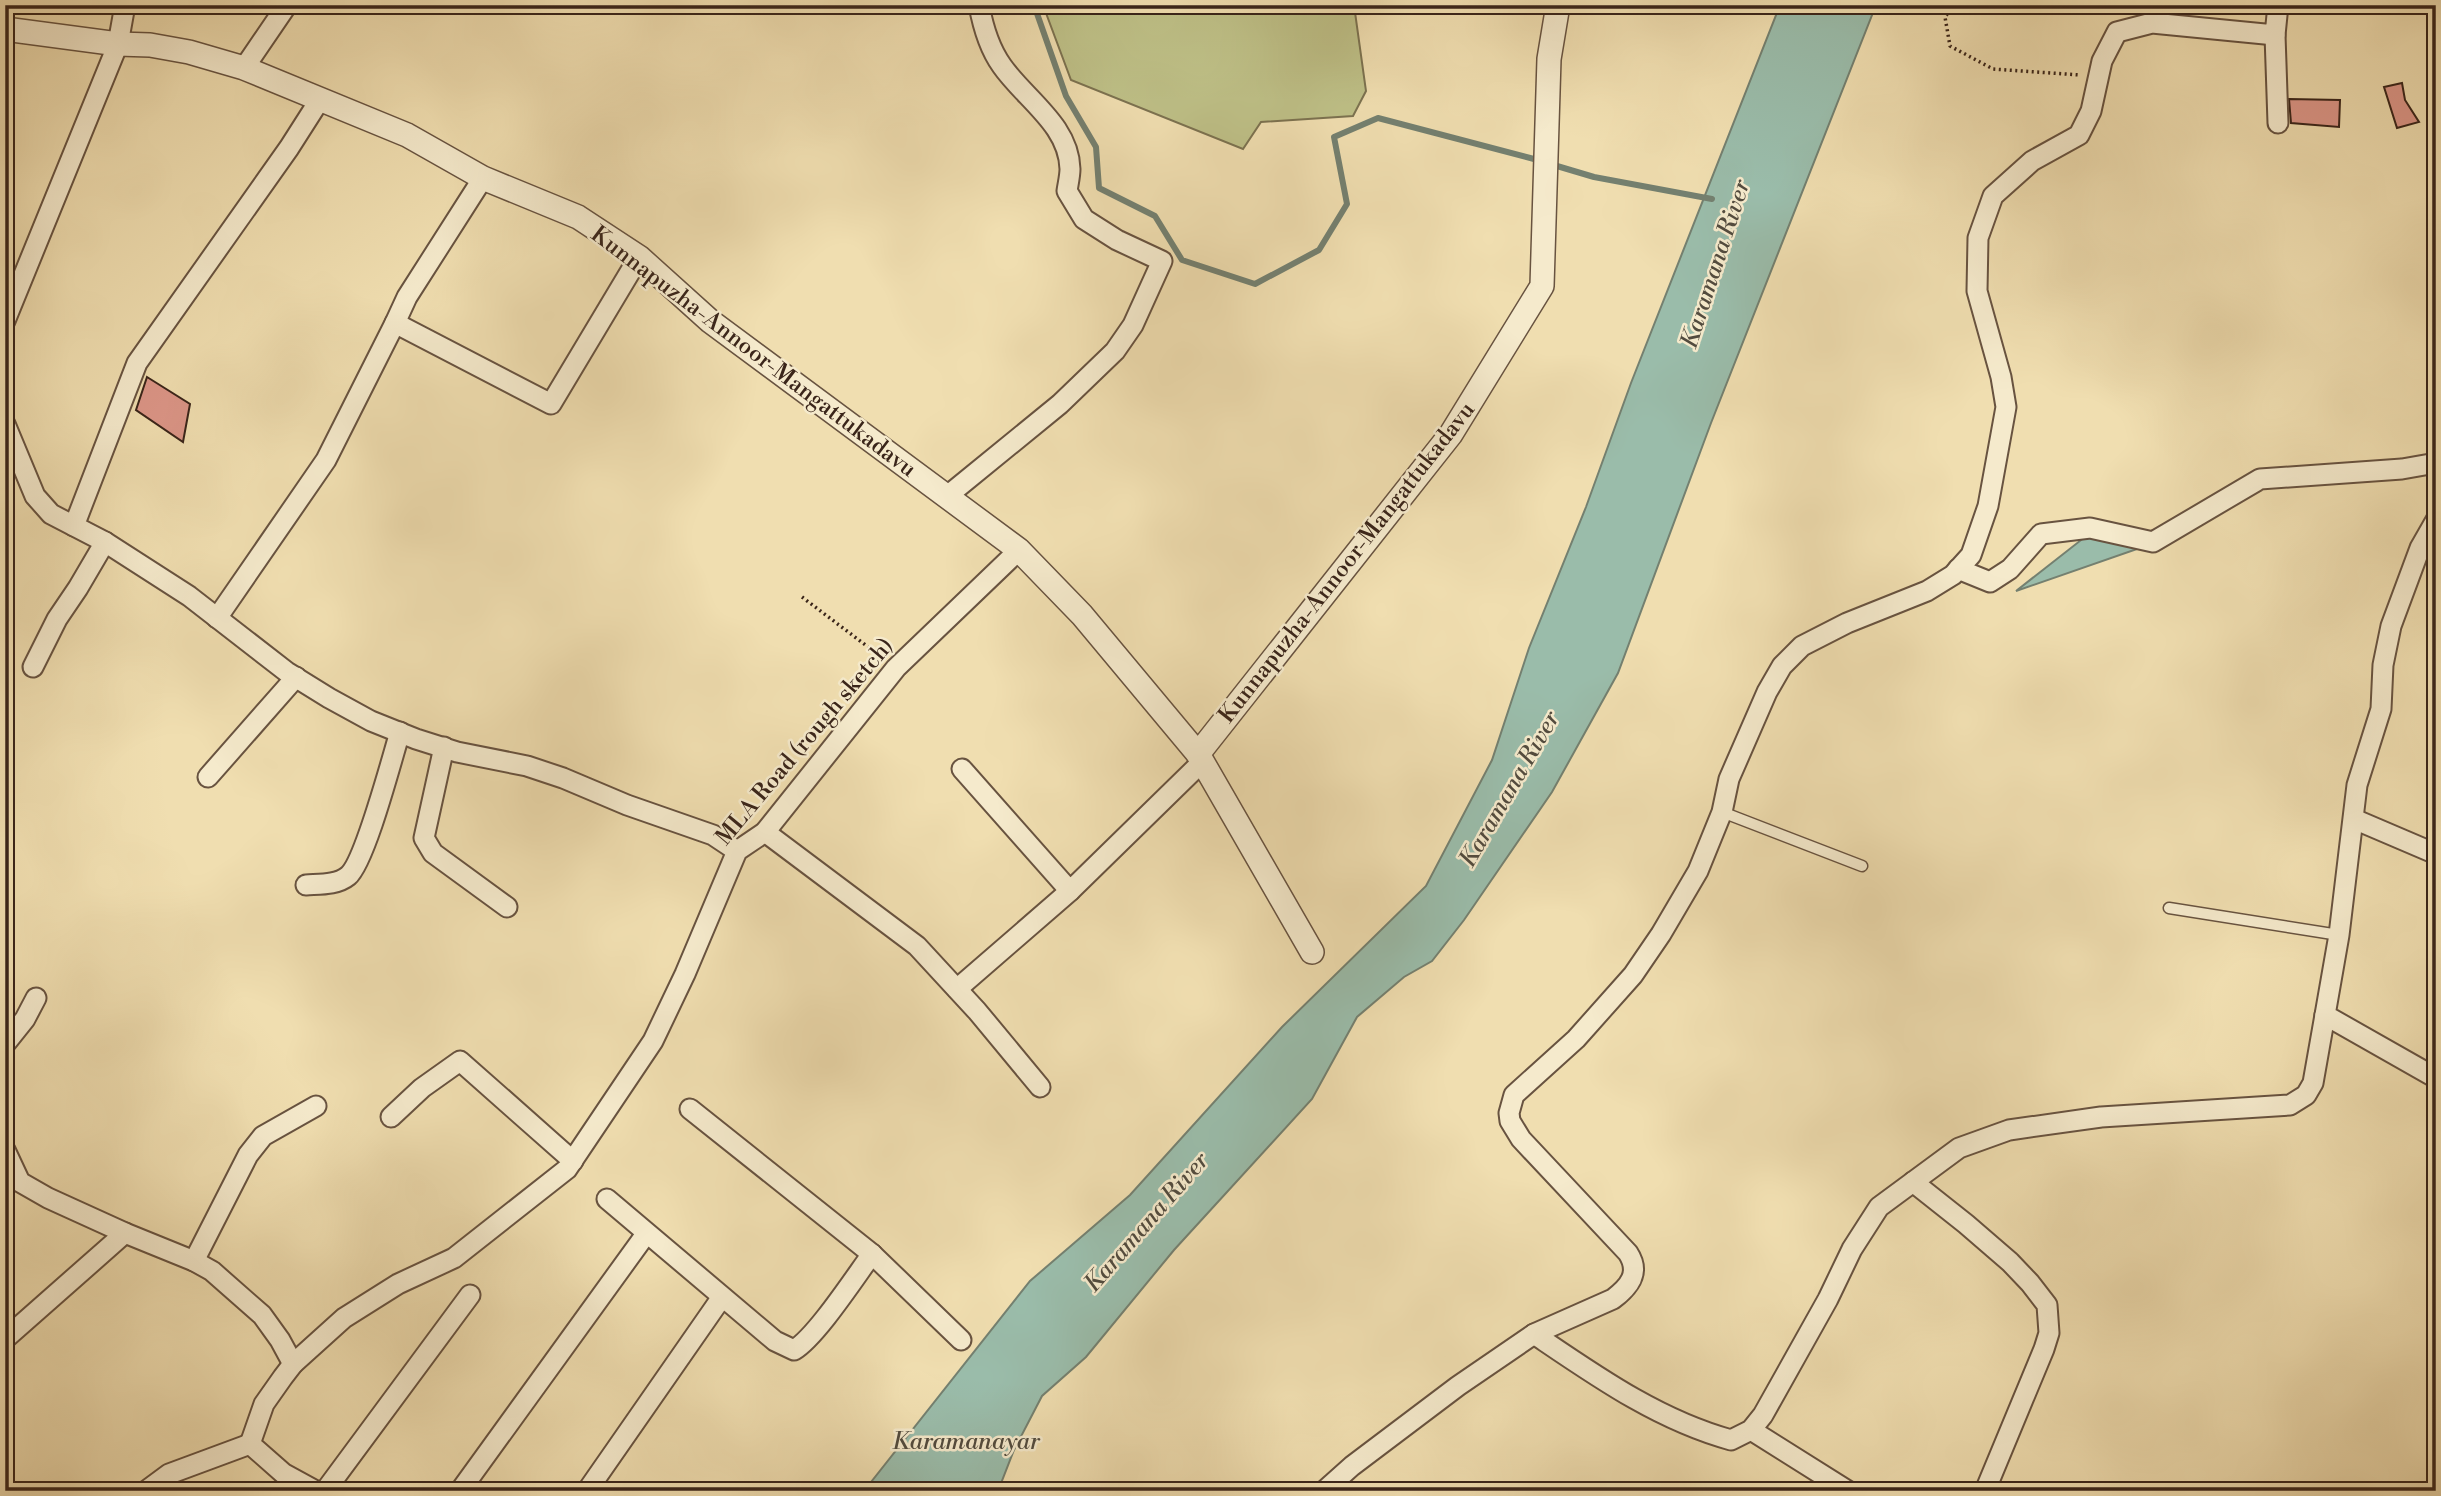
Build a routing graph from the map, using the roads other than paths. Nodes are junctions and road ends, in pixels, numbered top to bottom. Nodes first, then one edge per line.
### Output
1 (125, 5) edge
2 (287, 5) edge
3 (979, 5) edge
4 (1558, 5) edge
5 (2278, 5) edge
6 (5, 29) edge
7 (2275, 35) junction
8 (118, 44) junction
9 (244, 68) junction
10 (319, 101) junction
11 (2278, 123) dead end
12 (483, 178) junction
13 (639, 257) junction
14 (5, 321) edge
15 (395, 323) junction
16 (5, 424) edge
17 (2436, 463) edge
18 (946, 497) junction
19 (2436, 520) edge
20 (74, 526) junction
21 (105, 542) junction
22 (1019, 550) junction
23 (1958, 569) junction
24 (216, 618) junction
25 (33, 667) dead end
26 (296, 677) junction
27 (400, 732) junction
28 (444, 747) junction
29 (1200, 758) junction
30 (962, 769) dead end
31 (208, 776) dead end
32 (1722, 812) junction
33 (2354, 819) junction
34 (765, 832) junction
35 (737, 851) junction
36 (2436, 854) edge
37 (1862, 866) dead end
38 (306, 885) dead end
39 (1070, 891) junction
40 (507, 907) dead end
41 (2169, 908) dead end
42 (2339, 935) junction
43 (1312, 952) dead end
44 (957, 989) junction
45 (36, 998) dead end
46 (2325, 1016) junction
47 (5, 1044) edge
48 (2436, 1077) edge
49 (1040, 1087) dead end
50 (316, 1106) dead end
51 (690, 1110) dead end
52 (391, 1117) dead end
53 (5, 1150) edge
54 (573, 1161) junction
55 (1913, 1182) junction
56 (607, 1199) dead end
57 (125, 1233) junction
58 (646, 1234) junction
59 (872, 1254) junction
60 (194, 1261) junction
61 (470, 1295) dead end
62 (722, 1297) junction
63 (1534, 1334) junction
64 (5, 1339) edge
65 (961, 1340) dead end
66 (293, 1364) junction
67 (1751, 1430) junction
68 (250, 1444) junction
69 (283, 1473) junction
70 (146, 1491) edge
71 (275, 1491) edge
72 (316, 1491) edge
73 (325, 1491) edge
74 (460, 1491) edge
75 (587, 1491) edge
76 (1324, 1491) edge
77 (1848, 1491) edge
78 (1985, 1491) edge

1 - 8 street
2 - 9 street
3 - 18 street
4 - 29 street, Kunnapuzha-Annoor-Mangattukadavu
5 - 7 street
6 - 8 street, Kunnapuzha-Annoor-Mangattukadavu
7 - 11 street
7 - 23 street
8 - 9 street, Kunnapuzha-Annoor-Mangattukadavu
8 - 14 street
9 - 10 street, Kunnapuzha-Annoor-Mangattukadavu
10 - 12 street, Kunnapuzha-Annoor-Mangattukadavu
10 - 20 street
12 - 13 street, Kunnapuzha-Annoor-Mangattukadavu
12 - 15 street
13 - 15 street
13 - 18 street, Kunnapuzha-Annoor-Mangattukadavu
15 - 24 street
16 - 20 street
17 - 23 street
18 - 22 street, Kunnapuzha-Annoor-Mangattukadavu
19 - 33 street
20 - 21 street
21 - 24 street
21 - 25 street
22 - 29 street, Kunnapuzha-Annoor-Mangattukadavu
22 - 34 street, MLA Road (rough sketch)
23 - 32 street
24 - 26 street
26 - 27 street
26 - 31 street
27 - 28 street
27 - 38 street
28 - 35 street
28 - 40 street
29 - 39 street
29 - 43 street, Kunnapuzha-Annoor-Mangattukadavu
30 - 39 street
32 - 37 lane
32 - 63 street
33 - 36 street
33 - 42 street
34 - 35 street, MLA Road (rough sketch)
34 - 44 street
35 - 54 street, MLA Road (rough sketch)
39 - 44 street
41 - 42 lane
42 - 46 street
44 - 49 street
45 - 47 street
46 - 48 street
46 - 55 street
50 - 60 street
51 - 59 street
52 - 54 street
53 - 57 street
54 - 66 street, MLA Road (rough sketch)
55 - 67 street
55 - 78 street
56 - 58 street
57 - 60 street
57 - 64 street
58 - 62 street
58 - 74 street
59 - 62 street
59 - 65 street
60 - 66 street
61 - 73 street
62 - 75 street
63 - 67 street
63 - 76 street
66 - 68 street, MLA Road (rough sketch)
67 - 77 street
68 - 69 street
68 - 70 street
69 - 71 street
69 - 72 street

